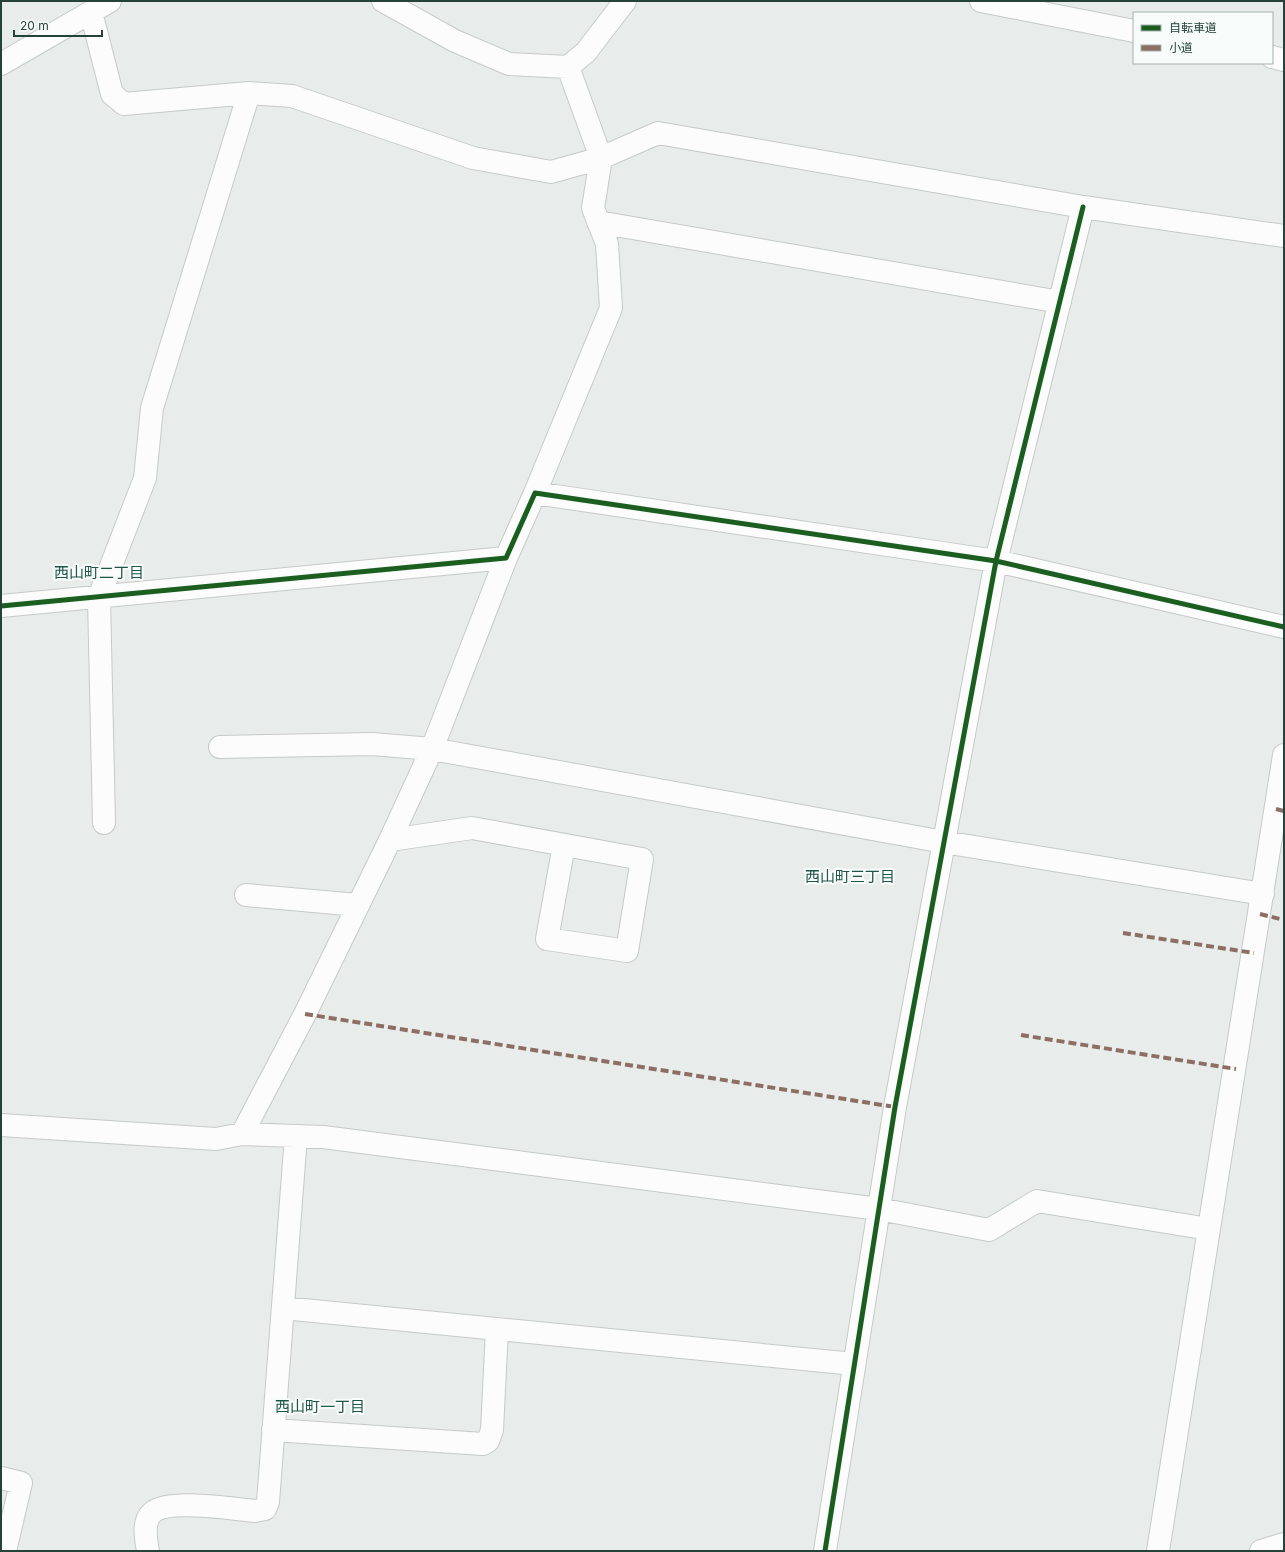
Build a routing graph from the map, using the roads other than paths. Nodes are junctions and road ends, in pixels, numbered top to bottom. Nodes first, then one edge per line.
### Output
1 (383, 1) edge
2 (981, 1) edge
3 (619, 4) edge
4 (98, 5) edge
5 (1133, 31) edge
6 (1273, 57) edge
7 (1284, 60) edge
8 (1, 64) edge
9 (568, 67) junction
10 (249, 93) junction
11 (601, 158) junction
12 (1083, 206) junction
13 (598, 222) junction
14 (1284, 236) edge
15 (1060, 302) junction
16 (535, 493) junction
17 (506, 558) junction
18 (996, 561) junction
19 (99, 596) junction
20 (1, 606) edge
21 (1284, 627) edge
22 (220, 747) dead end
23 (432, 749) junction
24 (1284, 755) edge
25 (104, 822) dead end
26 (390, 840) junction
27 (944, 842) junction
28 (564, 845) junction
29 (1263, 894) junction
30 (246, 895) dead end
31 (358, 905) junction
32 (1, 1125) edge
33 (242, 1134) junction
34 (296, 1136) junction
35 (879, 1209) junction
36 (1209, 1229) junction
37 (283, 1308) junction
38 (497, 1329) junction
39 (854, 1364) junction
40 (273, 1430) junction
41 (1, 1478) edge
42 (1284, 1544) edge
43 (5, 1551) edge
44 (148, 1551) edge
45 (825, 1551) edge
46 (1158, 1551) edge
47 (1261, 1551) edge

1 - 9 street
2 - 5 street
3 - 9 street
4 - 8 street
4 - 10 street
6 - 7 street
9 - 11 street
10 - 11 street
10 - 19 street
11 - 12 street
11 - 13 street
12 - 14 street
12 - 15 street
13 - 15 street
13 - 16 street
15 - 18 street
16 - 17 street
16 - 18 street
17 - 19 street
17 - 23 street
18 - 21 street
18 - 27 street
19 - 20 street
19 - 25 street
22 - 23 street
23 - 26 street
23 - 27 street
24 - 29 street
26 - 28 street
26 - 31 street
27 - 29 street
27 - 35 street
28 - 28 street
29 - 36 street
30 - 31 street
31 - 33 street
32 - 33 street
33 - 34 street
34 - 35 street
34 - 37 street
35 - 36 street
35 - 39 street
36 - 46 street
37 - 38 street
37 - 40 street
38 - 39 street
38 - 40 street
39 - 45 street
40 - 44 street
41 - 43 street
42 - 47 street

